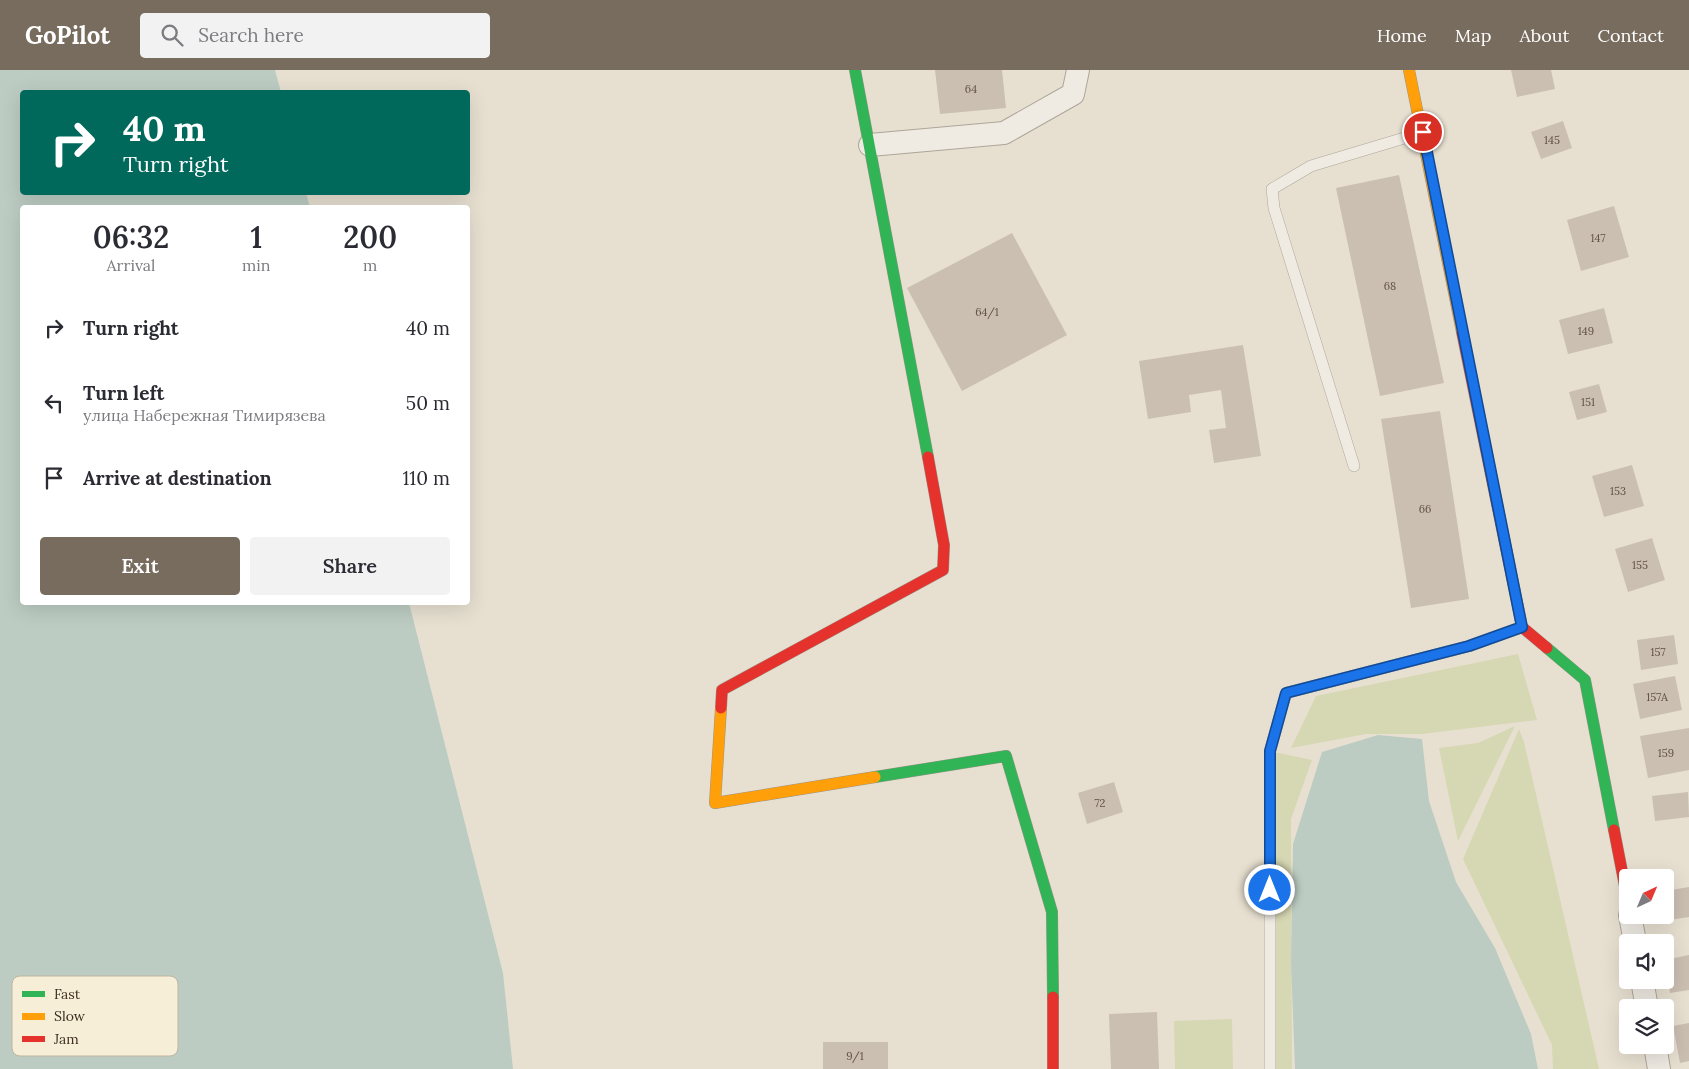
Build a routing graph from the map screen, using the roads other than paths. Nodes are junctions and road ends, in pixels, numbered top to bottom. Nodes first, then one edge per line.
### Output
1 (855, 70) edge
2 (1078, 70) edge
3 (1409, 70) edge
4 (1423, 132) junction
5 (870, 145) junction
6 (1354, 466) dead end
7 (1522, 627) junction
8 (1622, 869) edge
9 (1656, 1054) edge
10 (1053, 1069) edge
11 (1270, 1069) edge
12 (1659, 1069) edge

1 - 5 street
2 - 5 street
3 - 4 street
4 - 6 lane
4 - 7 street
5 - 10 street
7 - 8 street
7 - 11 lane
9 - 12 street

